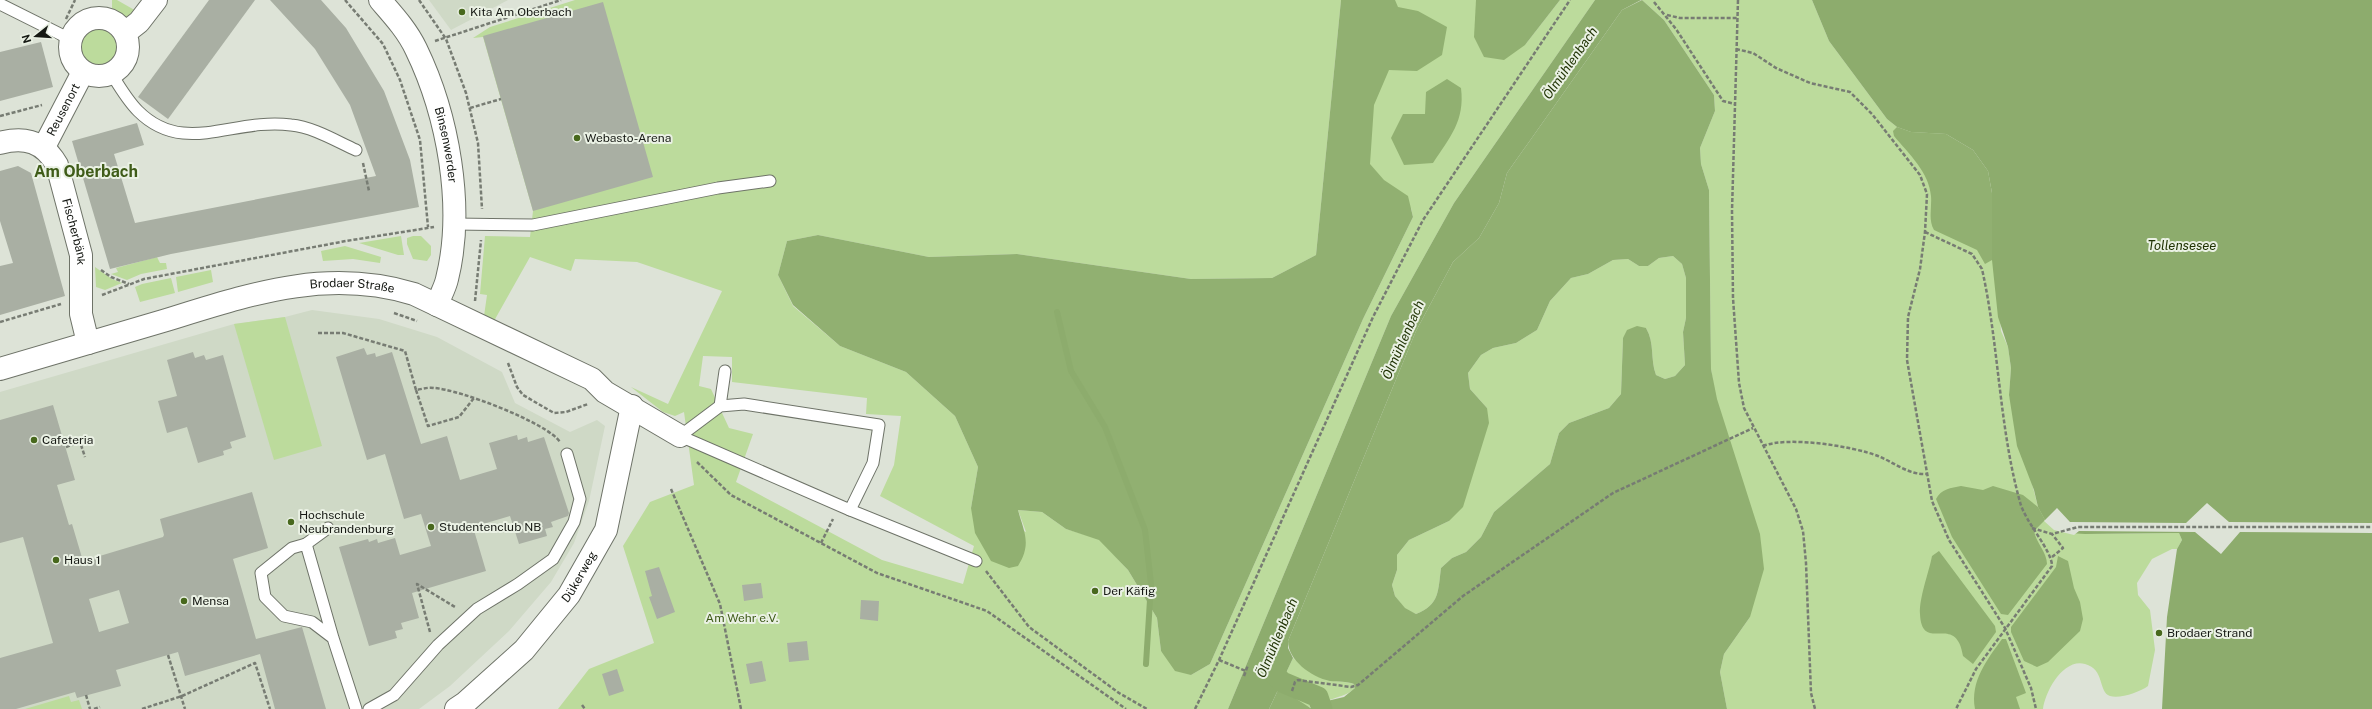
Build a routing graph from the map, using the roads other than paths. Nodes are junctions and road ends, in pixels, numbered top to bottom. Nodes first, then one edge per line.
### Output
1 (156, 0) edge
2 (380, 0) edge
3 (3, 3) edge
4 (102, 9) edge
5 (125, 33) junction
6 (64, 37) junction
7 (83, 72) junction
8 (111, 74) junction
9 (0, 143) edge
10 (44, 147) junction
11 (356, 150) road end
12 (770, 181) dead end
13 (454, 224) junction
14 (437, 304) junction
15 (88, 343) junction
16 (0, 369) edge
17 (726, 370) dead end
18 (632, 406) junction
19 (720, 406) junction
20 (680, 436) junction
21 (567, 454) road end
22 (845, 508) junction
23 (328, 528) dead end
24 (306, 544) junction
25 (976, 561) road end
26 (333, 638) junction
27 (356, 709) edge
28 (370, 709) edge
29 (456, 709) edge

1 - 5 street
2 - 13 street, Binsenwerder
3 - 6 lane
4 - 5 street
4 - 6 street
5 - 8 street
6 - 7 street, Reusenort
7 - 8 street, Reusenort
7 - 10 street, Reusenort
8 - 11 lane
9 - 10 street
10 - 15 street, Fischerbänk
12 - 13 lane
13 - 14 street, Binsenwerder
14 - 15 street, Brodaer Straße
14 - 18 street, Brodaer Straße
15 - 16 street, Brodaer Straße
17 - 19 lane
18 - 20 street, Brodaer Straße
18 - 29 street, Dükerweg
19 - 20 lane
19 - 22 lane
20 - 22 lane
21 - 28 lane
22 - 25 lane
23 - 24 lane
24 - 26 lane
24 - 26 lane
26 - 27 lane

